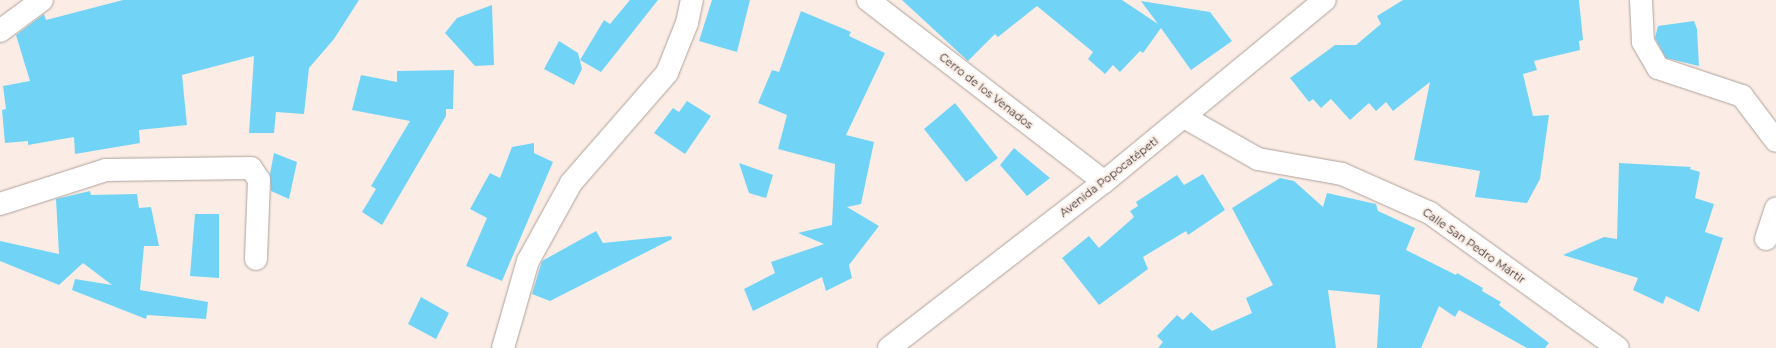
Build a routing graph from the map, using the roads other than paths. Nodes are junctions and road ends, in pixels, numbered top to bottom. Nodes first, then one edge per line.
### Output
1 (42, 0) edge
2 (692, 0) edge
3 (868, 0) edge
4 (1325, 0) edge
5 (1641, 0) edge
6 (0, 31) edge
7 (1184, 117) junction
8 (1776, 140) edge
9 (1104, 182) junction
10 (0, 204) edge
11 (1776, 208) edge
12 (1766, 239) dead end
13 (256, 259) dead end
14 (503, 348) edge
15 (889, 348) edge
16 (1618, 348) edge

1 - 6 street
2 - 14 street
3 - 9 street, Cerro de los Venados
4 - 7 street, Avenida Popocatépetl
5 - 8 street
7 - 9 street, Avenida Popocatépetl
7 - 16 street, Calle San Pedro Mártir
9 - 15 street, Avenida Popocatépetl
10 - 13 street
11 - 12 street

